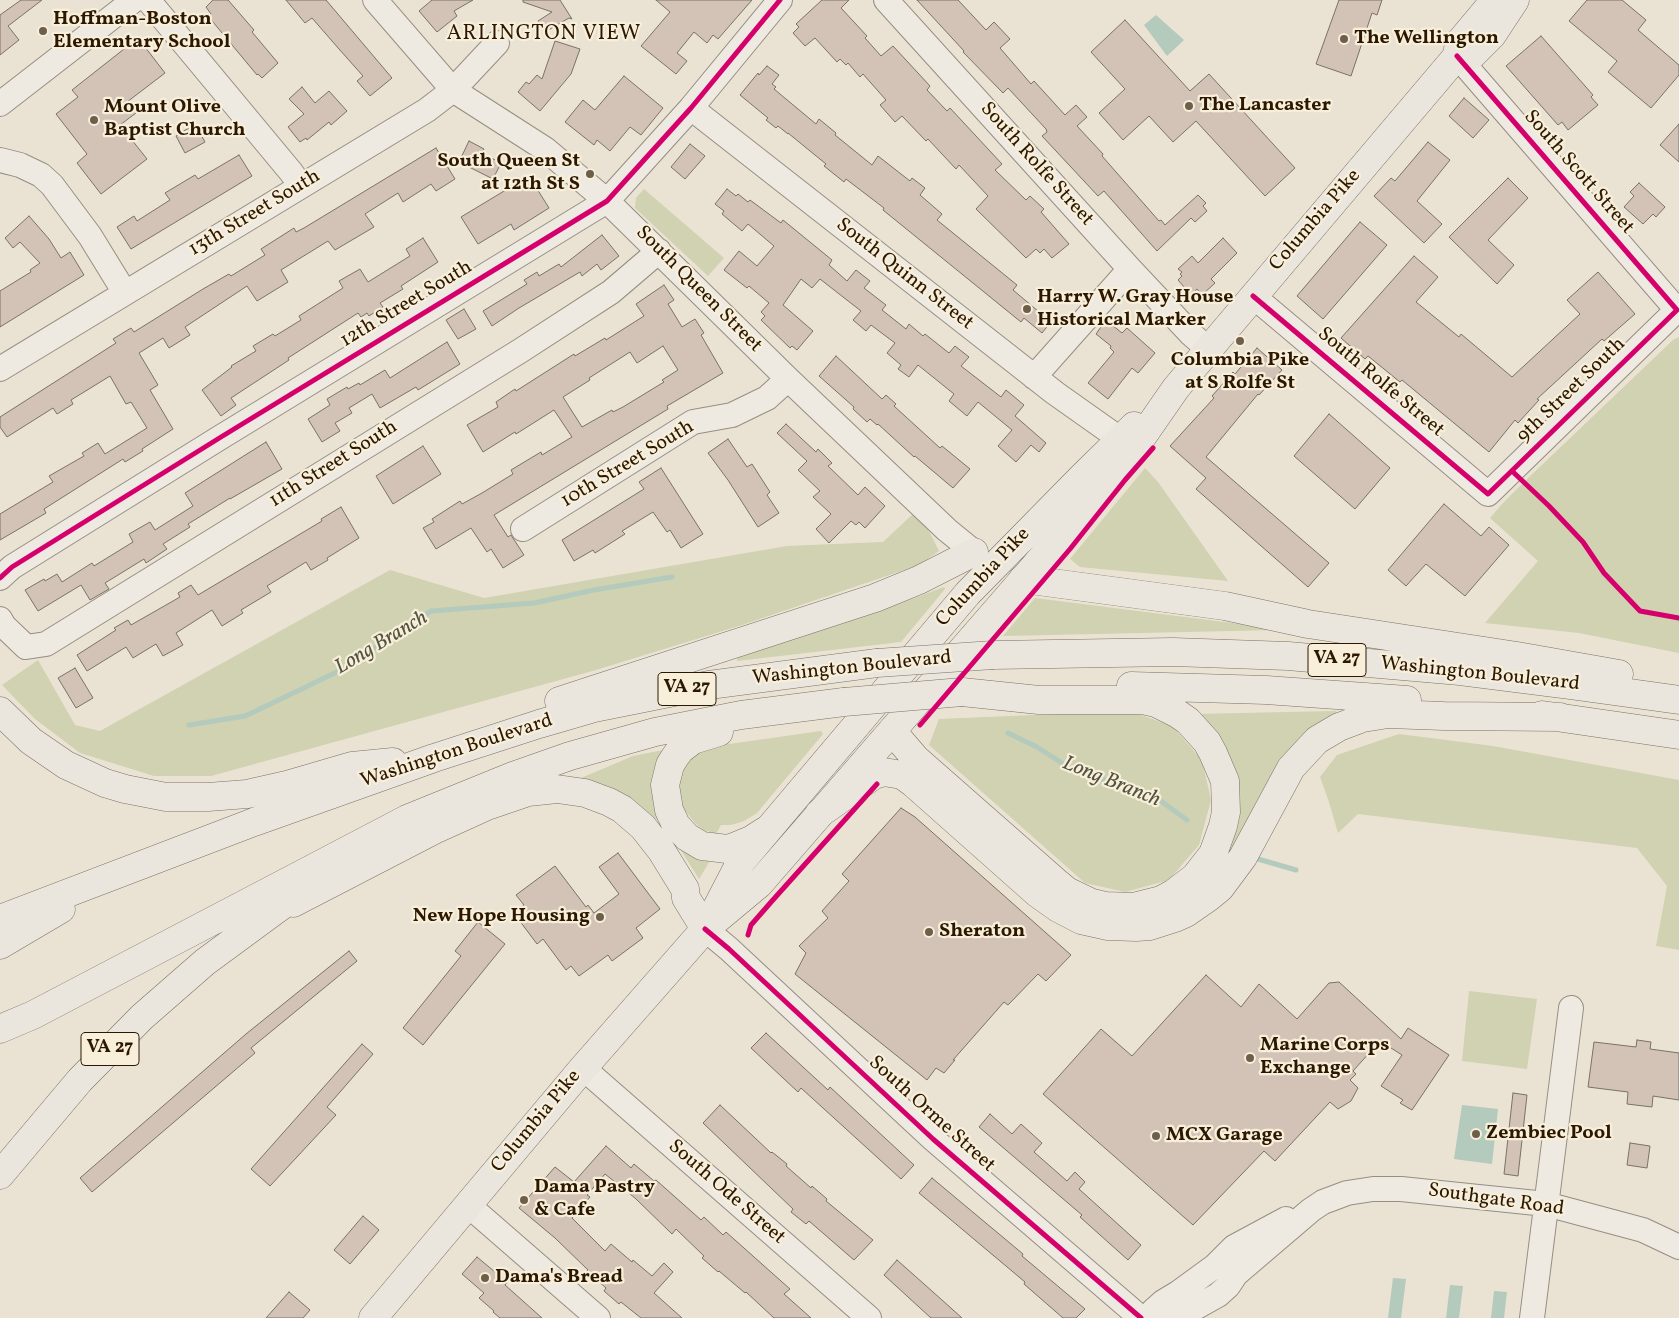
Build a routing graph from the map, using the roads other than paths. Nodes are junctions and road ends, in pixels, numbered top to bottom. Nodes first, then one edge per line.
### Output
1 (134, 0) edge
2 (148, 0) edge
3 (375, 0) edge
4 (780, 0) edge
5 (886, 0) edge
6 (1495, 0) edge
7 (1515, 0) edge
8 (497, 43) dead end
9 (1457, 56) junction
10 (453, 90) junction
11 (0, 104) edge
12 (691, 108) junction
13 (0, 160) edge
14 (301, 186) junction
15 (607, 201) junction
16 (659, 251) junction
17 (1130, 268) junction
18 (125, 294) junction
19 (1253, 296) junction
20 (1676, 310) joint
21 (1208, 349) junction
22 (0, 369) edge
23 (1034, 377) junction
24 (788, 379) junction
25 (1176, 388) junction
26 (1120, 439) junction
27 (1488, 494) joint
28 (523, 529) dead end
29 (984, 559) junction
30 (0, 578) edge
31 (1023, 580) junction
32 (2, 623) edge
33 (1679, 685) edge
34 (962, 692) junction
35 (1679, 700) edge
36 (844, 702) junction
37 (0, 712) edge
38 (1560, 717) junction
39 (892, 731) junction
40 (1679, 735) edge
41 (500, 736) junction
42 (434, 758) junction
43 (486, 788) junction
44 (819, 814) junction
45 (765, 831) junction
46 (140, 864) junction
47 (267, 916) junction
48 (0, 919) edge
49 (705, 929) junction
50 (0, 945) edge
51 (1571, 1008) dead end
52 (0, 1030) edge
53 (583, 1068) junction
54 (0, 1175) edge
55 (468, 1204) junction
56 (1546, 1204) junction
57 (1311, 1210) junction
58 (1679, 1247) edge
59 (373, 1318) edge
60 (598, 1318) edge
61 (869, 1318) edge
62 (1141, 1318) edge
63 (1149, 1318) edge
64 (1165, 1318) edge
65 (1532, 1318) edge

1 - 11 street
2 - 14 street
3 - 10 street, South Queen Street
4 - 12 street, 12th Street South
5 - 17 street, South Rolfe Street
6 - 9 main road, Columbia Pike
7 - 9 main road, Columbia Pike
8 - 10 street, 13th Street South
9 - 19 main road, Columbia Pike
9 - 20 street, South Scott Street
10 - 14 street, 13th Street South
10 - 15 street, South Queen Street
12 - 15 street, 12th Street South
12 - 23 street, South Quinn Street
13 - 18 street
14 - 18 street, 13th Street South
15 - 16 street, South Queen Street
15 - 30 street, 12th Street South
16 - 24 street, South Queen Street
16 - 32 street, 11th Street South
17 - 21 street, South Rolfe Street
17 - 23 street
18 - 22 street, 13th Street South
19 - 21 main road, Columbia Pike
19 - 27 street, South Rolfe Street
20 - 27 street, 9th Street South
21 - 25 main road, Columbia Pike
23 - 26 street, South Quinn Street
24 - 28 street, 10th Street South
24 - 29 street, South Queen Street
25 - 26 main road, Columbia Pike
25 - 31 main road, Columbia Pike
26 - 29 main road, Columbia Pike
29 - 31 main road, South Queen Street
29 - 41 main road
29 - 45 main road, Columbia Pike
31 - 33 main road, South Queen Street
31 - 39 main road, Columbia Pike
34 - 36 main road, Washington Boulevard / VA 27, bridge
34 - 38 main road, Washington Boulevard / VA 27
34 - 39 main road
35 - 41 main road, Washington Boulevard / VA 27, bridge
36 - 43 main road, Washington Boulevard / VA 27
36 - 45 main road
37 - 42 main road
38 - 40 main road, Washington Boulevard / VA 27
38 - 44 main road
39 - 44 main road, Columbia Pike
41 - 42 main road, Washington Boulevard / VA 27
42 - 46 main road, Washington Boulevard / VA 27
43 - 47 main road, VA 27
43 - 52 main road
44 - 49 main road, Columbia Pike
45 - 49 main road, Columbia Pike
46 - 48 main road
46 - 50 main road, VA 27
47 - 49 main road
47 - 54 main road, VA 27
49 - 53 main road, Columbia Pike
49 - 62 street, South Orme Street
51 - 56 street
53 - 55 main road, Columbia Pike
53 - 61 street, South Ode Street
55 - 59 main road, Columbia Pike
55 - 60 street
56 - 57 street, Southgate Road
56 - 58 street, Southgate Road
56 - 65 street
57 - 63 street, Southgate Road
57 - 64 street, Southgate Road

